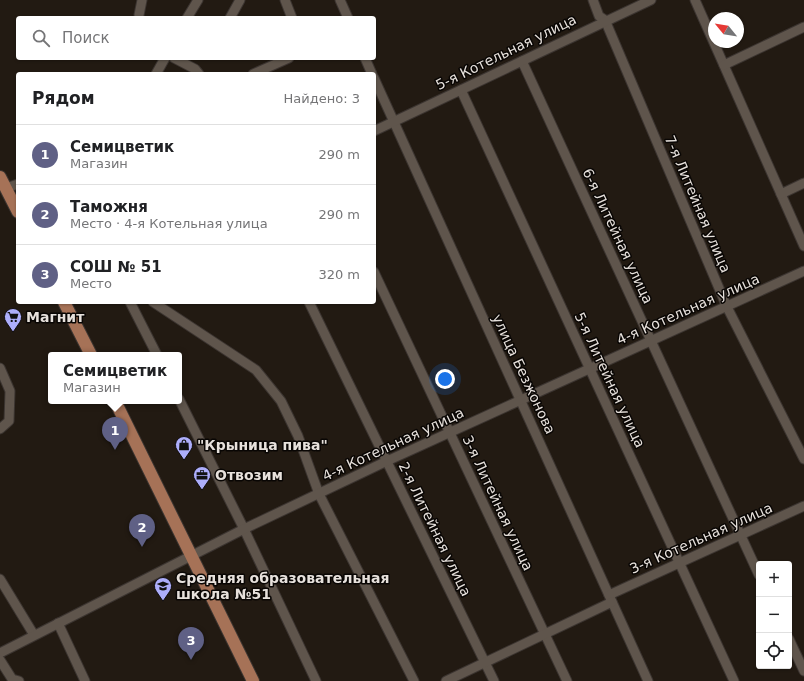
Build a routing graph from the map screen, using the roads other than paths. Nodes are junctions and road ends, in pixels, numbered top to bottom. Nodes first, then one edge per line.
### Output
1 (142, 0) edge
2 (198, 0) edge
3 (240, 0) edge
4 (285, 0) edge
5 (340, 0) edge
6 (593, 0) edge
7 (651, 0) edge
8 (695, 0) edge
9 (139, 16) dead end
10 (189, 16) edge
11 (231, 16) edge
12 (291, 16) edge
13 (347, 16) edge
14 (605, 20) junction
15 (804, 27) edge
16 (164, 60) edge
17 (178, 60) edge
18 (284, 60) edge
19 (366, 60) edge
20 (522, 61) junction
21 (724, 65) junction
22 (157, 72) edge
23 (197, 72) edge
24 (258, 72) edge
25 (371, 72) edge
26 (376, 83) edge
27 (461, 90) junction
28 (393, 122) junction
29 (376, 130) edge
30 (0, 177) edge
31 (804, 183) edge
32 (16, 185) edge
33 (6, 188) junction
34 (781, 194) junction
35 (16, 208) edge
36 (804, 246) edge
37 (804, 271) edge
38 (376, 276) edge
39 (65, 304) edge
40 (131, 304) edge
41 (156, 304) edge
42 (311, 304) edge
43 (727, 307) junction
44 (651, 341) junction
45 (89, 352) edge
46 (155, 352) edge
47 (0, 368) edge
48 (590, 369) junction
49 (520, 400) junction
50 (116, 404) edge
51 (182, 404) edge
52 (0, 429) edge
53 (450, 433) junction
54 (804, 459) edge
55 (387, 461) junction
56 (319, 494) junction
57 (804, 506) edge
58 (244, 529) junction
59 (740, 536) junction
60 (190, 557) junction
61 (680, 563) junction
62 (756, 569) edge
63 (0, 579) edge
64 (611, 599) junction
65 (58, 623) junction
66 (34, 635) junction
67 (545, 635) junction
68 (792, 645) edge
69 (0, 653) edge
70 (0, 660) edge
71 (485, 664) junction
72 (804, 671) edge
73 (19, 681) edge
74 (85, 681) edge
75 (253, 681) edge
76 (316, 681) edge
77 (414, 681) edge
78 (446, 681) edge
79 (494, 681) edge
80 (567, 681) edge
81 (648, 681) edge
82 (734, 681) edge

1 - 9 street
2 - 10 street
3 - 11 street
4 - 12 street
5 - 13 street
6 - 14 street, 7-я Литейная улица
7 - 14 street, 5-я Котельная улица
8 - 21 street
14 - 20 street, 5-я Котельная улица
14 - 43 street, 7-я Литейная улица
15 - 21 street
16 - 22 street
17 - 23 street
18 - 24 street
19 - 25 street
20 - 27 street, 5-я Котельная улица
20 - 44 street, 6-я Литейная улица
21 - 34 street
26 - 28 street, улица Безжонова
27 - 28 street, 5-я Котельная улица
27 - 48 street, 5-я Литейная улица
28 - 29 street, 5-я Котельная улица
28 - 49 street, улица Безжонова
30 - 33 main road
31 - 34 street
32 - 33 street
33 - 35 main road
34 - 36 street
37 - 43 street, 4-я Котельная улица
38 - 53 street, 3-я Литейная улица
39 - 45 main road
40 - 46 street
41 - 56 street
42 - 55 street, 2-я Литейная улица
43 - 44 street, 4-я Котельная улица
43 - 54 street, 7-я Литейная улица
44 - 48 street, 4-я Котельная улица
44 - 59 street, 6-я Литейная улица
47 - 52 street
48 - 49 street, 4-я Котельная улица
48 - 61 street, 5-я Литейная улица
49 - 53 street, 4-я Котельная улица
49 - 64 street, улица Безжонова
50 - 60 main road
51 - 58 street
53 - 55 street, 4-я Котельная улица
53 - 67 street, 3-я Литейная улица
55 - 56 street, 4-я Котельная улица
55 - 71 street, 2-я Литейная улица
56 - 58 street, 4-я Котельная улица
56 - 77 street
57 - 59 street, 3-я Котельная улица
58 - 60 street, 4-я Котельная улица
58 - 76 street
59 - 61 street, 3-я Котельная улица
59 - 62 street, 6-я Литейная улица
60 - 65 street, 4-я Котельная улица
60 - 75 main road
61 - 64 street, 3-я Котельная улица
61 - 82 street, 5-я Литейная улица
63 - 66 street
64 - 67 street, 3-я Котельная улица
64 - 81 street, улица Безжонова
65 - 66 street, 4-я Котельная улица
65 - 74 street
66 - 69 street, 4-я Котельная улица
67 - 71 street, 3-я Котельная улица
67 - 80 street, 3-я Литейная улица
68 - 72 street
70 - 73 street
71 - 78 street, 3-я Котельная улица
71 - 79 street, 2-я Литейная улица

